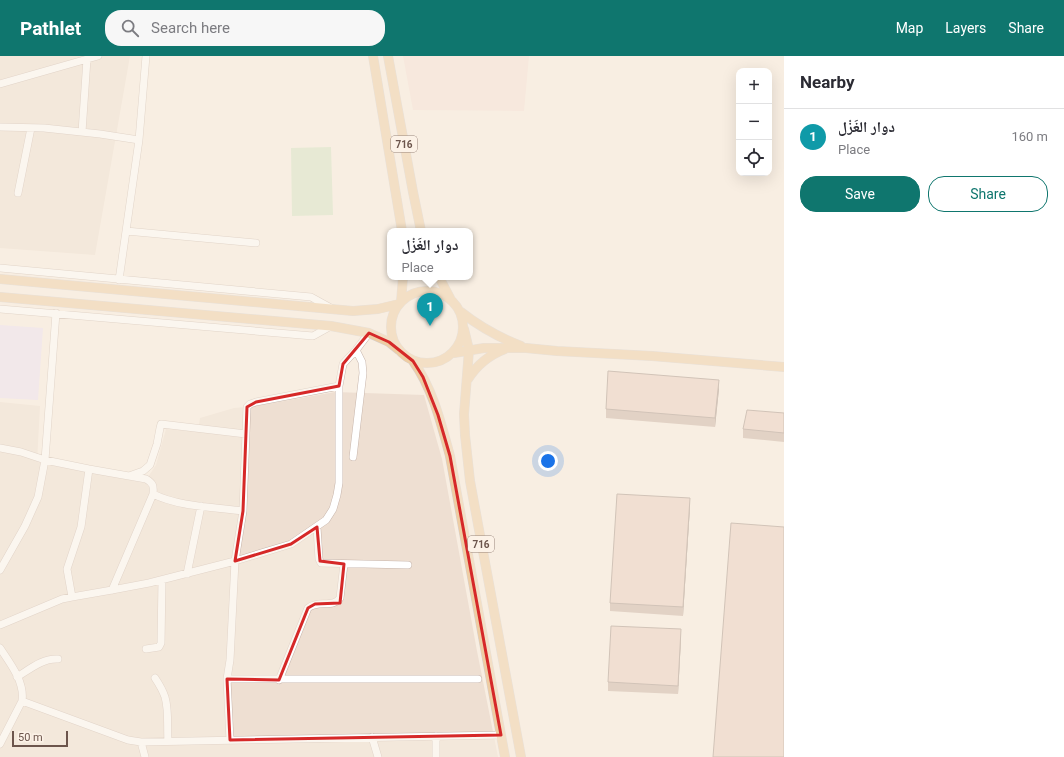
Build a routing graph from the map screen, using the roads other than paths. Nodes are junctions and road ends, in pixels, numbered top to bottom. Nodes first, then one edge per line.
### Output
1 (98, 56) edge
2 (146, 56) edge
3 (373, 56) edge
4 (388, 56) edge
5 (87, 59) junction
6 (0, 84) edge
7 (0, 127) edge
8 (31, 128) junction
9 (82, 132) junction
10 (139, 140) junction
11 (18, 193) dead end
12 (402, 228) edge
13 (420, 228) edge
14 (126, 231) junction
15 (256, 243) dead end
16 (0, 268) edge
17 (0, 279) edge
18 (119, 280) junction
19 (403, 280) edge
20 (440, 280) edge
21 (0, 296) edge
22 (450, 298) junction
23 (400, 303) junction
24 (0, 308) edge
25 (333, 309) junction
26 (461, 312) junction
27 (56, 313) junction
28 (331, 326) junction
29 (464, 329) junction
30 (369, 333) junction
31 (507, 348) junction
32 (526, 348) junction
33 (356, 350) junction
34 (399, 350) junction
35 (469, 350) junction
36 (454, 353) junction
37 (413, 361) junction
38 (784, 367) edge
39 (467, 381) junction
40 (339, 386) junction
41 (246, 434) junction
42 (0, 448) edge
43 (353, 457) dead end
44 (45, 460) junction
45 (89, 469) junction
46 (129, 476) junction
47 (153, 494) junction
48 (201, 506) junction
49 (243, 511) junction
50 (317, 527) junction
51 (235, 561) junction
52 (344, 564) junction
53 (408, 565) dead end
54 (0, 570) edge
55 (187, 574) junction
56 (162, 580) junction
57 (112, 590) junction
58 (72, 596) junction
59 (0, 625) edge
60 (0, 648) edge
61 (146, 649) dead end
62 (58, 659) dead end
63 (17, 677) junction
64 (155, 678) dead end
65 (227, 679) junction
66 (478, 679) dead end
67 (279, 680) junction
68 (22, 701) junction
69 (501, 735) junction
70 (436, 736) junction
71 (372, 737) junction
72 (230, 740) junction
73 (141, 742) junction
74 (168, 742) junction
75 (0, 744) edge
76 (144, 757) edge
77 (378, 757) edge
78 (436, 757) edge
79 (506, 757) edge
80 (521, 757) edge

1 - 5 street
2 - 10 street
3 - 12 main road, 716
4 - 13 main road, 716
5 - 6 street
5 - 9 street
7 - 8 street
8 - 9 street
8 - 11 street
9 - 10 street
10 - 14 street
14 - 15 street
14 - 18 street
16 - 18 street
17 - 25 main road
18 - 25 street
19 - 23 main road, 716
20 - 22 main road, 716
21 - 28 main road
22 - 23 main road
22 - 26 main road, 716
23 - 25 main road
23 - 34 main road, 716
24 - 27 street
26 - 29 main road, 716
26 - 32 main road
27 - 28 street
27 - 44 street
28 - 30 main road
29 - 35 main road, 716
29 - 36 main road, 716
30 - 33 street
30 - 34 main road
31 - 32 main road
31 - 35 main road
31 - 39 main road
32 - 38 main road
33 - 40 street
33 - 43 street
34 - 37 main road, 716
35 - 36 main road
35 - 39 main road, 716
36 - 37 main road
37 - 69 main road, 716
39 - 80 main road, 716
40 - 41 street
40 - 50 street
41 - 46 street
41 - 49 street
42 - 44 street
44 - 45 street
44 - 54 street
45 - 46 street
45 - 58 street
46 - 47 street
47 - 48 street
47 - 57 street
48 - 49 street
48 - 55 street
49 - 51 street
50 - 51 street
50 - 52 street
51 - 55 street
51 - 65 street
52 - 53 street
52 - 67 street
55 - 56 street
56 - 57 street
56 - 61 street
57 - 58 street
58 - 59 street
60 - 63 street
62 - 63 street
63 - 68 street
64 - 74 street
65 - 67 street
65 - 72 street
66 - 67 street
68 - 73 street
68 - 75 street
69 - 70 street
69 - 79 main road, 716
70 - 71 street
70 - 78 street
71 - 72 street
71 - 77 street
72 - 74 street
73 - 74 street
73 - 76 street

